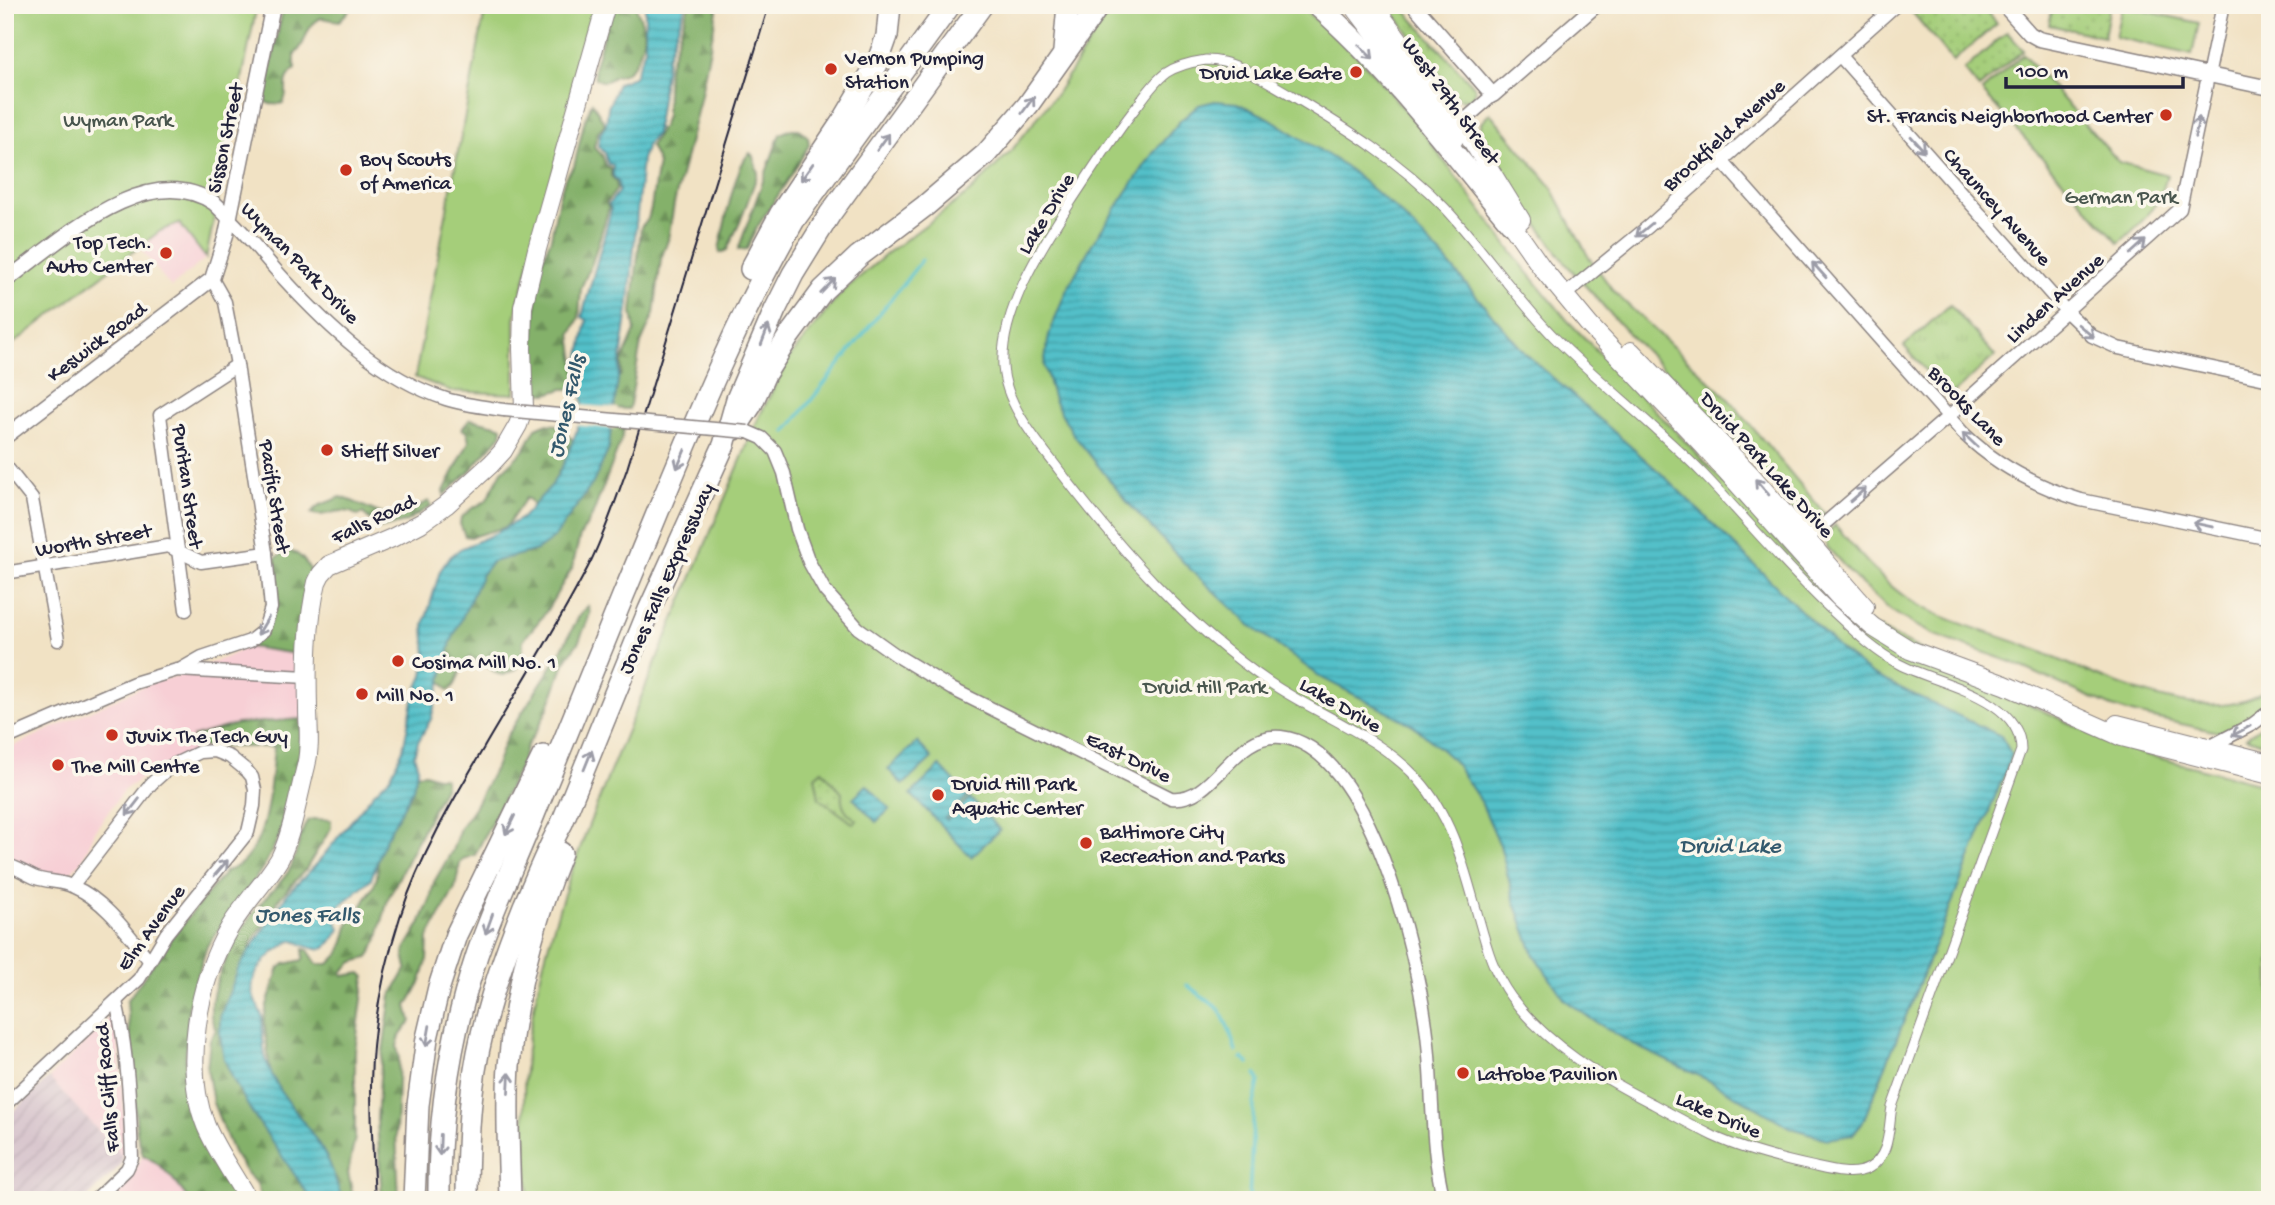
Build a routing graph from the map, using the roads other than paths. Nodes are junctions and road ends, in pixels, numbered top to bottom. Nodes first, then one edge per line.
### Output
1 (274, 5) edge
2 (607, 5) edge
3 (890, 5) edge
4 (950, 5) edge
5 (982, 5) edge
6 (1068, 5) edge
7 (1099, 5) edge
8 (1317, 5) edge
9 (1353, 5) edge
10 (1373, 5) edge
11 (1414, 5) edge
12 (1596, 5) edge
13 (1896, 5) edge
14 (2004, 5) edge
15 (2222, 5) edge
16 (1064, 51) junction
17 (1840, 56) junction
18 (2208, 75) junction
19 (2270, 88) edge
20 (1493, 95) junction
21 (864, 106) junction
22 (1461, 123) junction
23 (1722, 161) junction
24 (229, 218) junction
25 (1511, 223) junction
26 (212, 279) junction
27 (5, 281) edge
28 (1572, 289) junction
29 (2067, 312) junction
30 (237, 365) junction
31 (2270, 380) edge
32 (1949, 416) junction
33 (748, 432) joint
34 (5, 437) edge
35 (724, 445) junction
36 (5, 465) edge
37 (2270, 539) edge
38 (1800, 544) junction
39 (1771, 549) joint
40 (178, 551) junction
41 (266, 553) junction
42 (44, 568) junction
43 (5, 573) edge
44 (186, 610) dead end
45 (58, 640) dead end
46 (598, 656) junction
47 (181, 669) junction
48 (307, 677) junction
49 (2270, 711) edge
50 (5, 739) edge
51 (2209, 747) junction
52 (2270, 763) edge
53 (2270, 775) edge
54 (562, 823) junction
55 (5, 865) edge
56 (72, 886) junction
57 (149, 960) junction
58 (116, 1001) junction
59 (5, 1105) edge
60 (95, 1200) edge
61 (248, 1200) edge
62 (414, 1200) edge
63 (439, 1200) edge
64 (467, 1200) edge
65 (510, 1200) edge
66 (1444, 1200) edge

1 - 24 street, Sisson Street
2 - 48 main road, Falls Road
3 - 21 highway
4 - 21 highway
35 -> 5 highway, Jones Falls Expressway
6 - 16 highway
7 - 16 highway
8 -> 25 highway
9 - 25 main road, West 29th Street
10 - 22 main road, Druid Park Lake Drive
11 - 20 street
12 - 20 street
13 - 17 street, Brookfield Avenue
14 - 18 street
15 - 18 street, Linden Avenue
35 -> 16 highway
17 - 23 street, Brookfield Avenue
17 -> 29 street, Chauncey Avenue
18 - 19 street
29 -> 18 street, Linden Avenue
20 - 22 street
21 -> 46 highway, Jones Falls Expressway
22 - 28 main road, Druid Park Lake Drive
23 -> 28 street, Brookfield Avenue
32 -> 23 street, Brooks Lane
24 - 26 street, Sisson Street
24 - 27 street, Wyman Park Drive
24 - 33 street, Wyman Park Drive, bridge
25 - 38 main road, Druid Park Lake Drive
26 - 30 street, Pacific Street
26 - 34 street, Keswick Road
38 -> 28 main road, Druid Park Lake Drive
29 -> 31 street, Chauncey Avenue
29 - 32 street, Linden Avenue
30 - 40 street, Puritan Street
30 - 41 street, Pacific Street
37 -> 32 street, Brooks Lane
38 -> 32 street, Linden Avenue
33 - 66 street, East Drive
54 -> 35 highway, Jones Falls Expressway
36 - 42 street
38 - 51 main road, Druid Park Lake Drive
38 - 53 main road, Druid Park Lake Drive
39 - 39 street, Lake Drive
40 - 41 street, Worth Street
40 - 42 street, Worth Street
40 - 44 street, Puritan Street
41 -> 47 street, Pacific Street
42 - 43 street, Worth Street
42 - 45 street
46 -> 62 highway
46 -> 63 highway, Jones Falls Expressway
47 - 48 street
47 - 50 street
48 - 61 main road, Falls Road
49 -> 51 street
51 - 52 main road, Druid Park Lake Drive
54 - 64 highway, Jones Falls Expressway
65 -> 54 highway
55 - 56 street
56 - 57 street
57 -> 56 street, Elm Avenue
57 - 58 street, Elm Avenue
58 - 59 street, Elm Avenue
58 - 60 street, Falls Cliff Road

